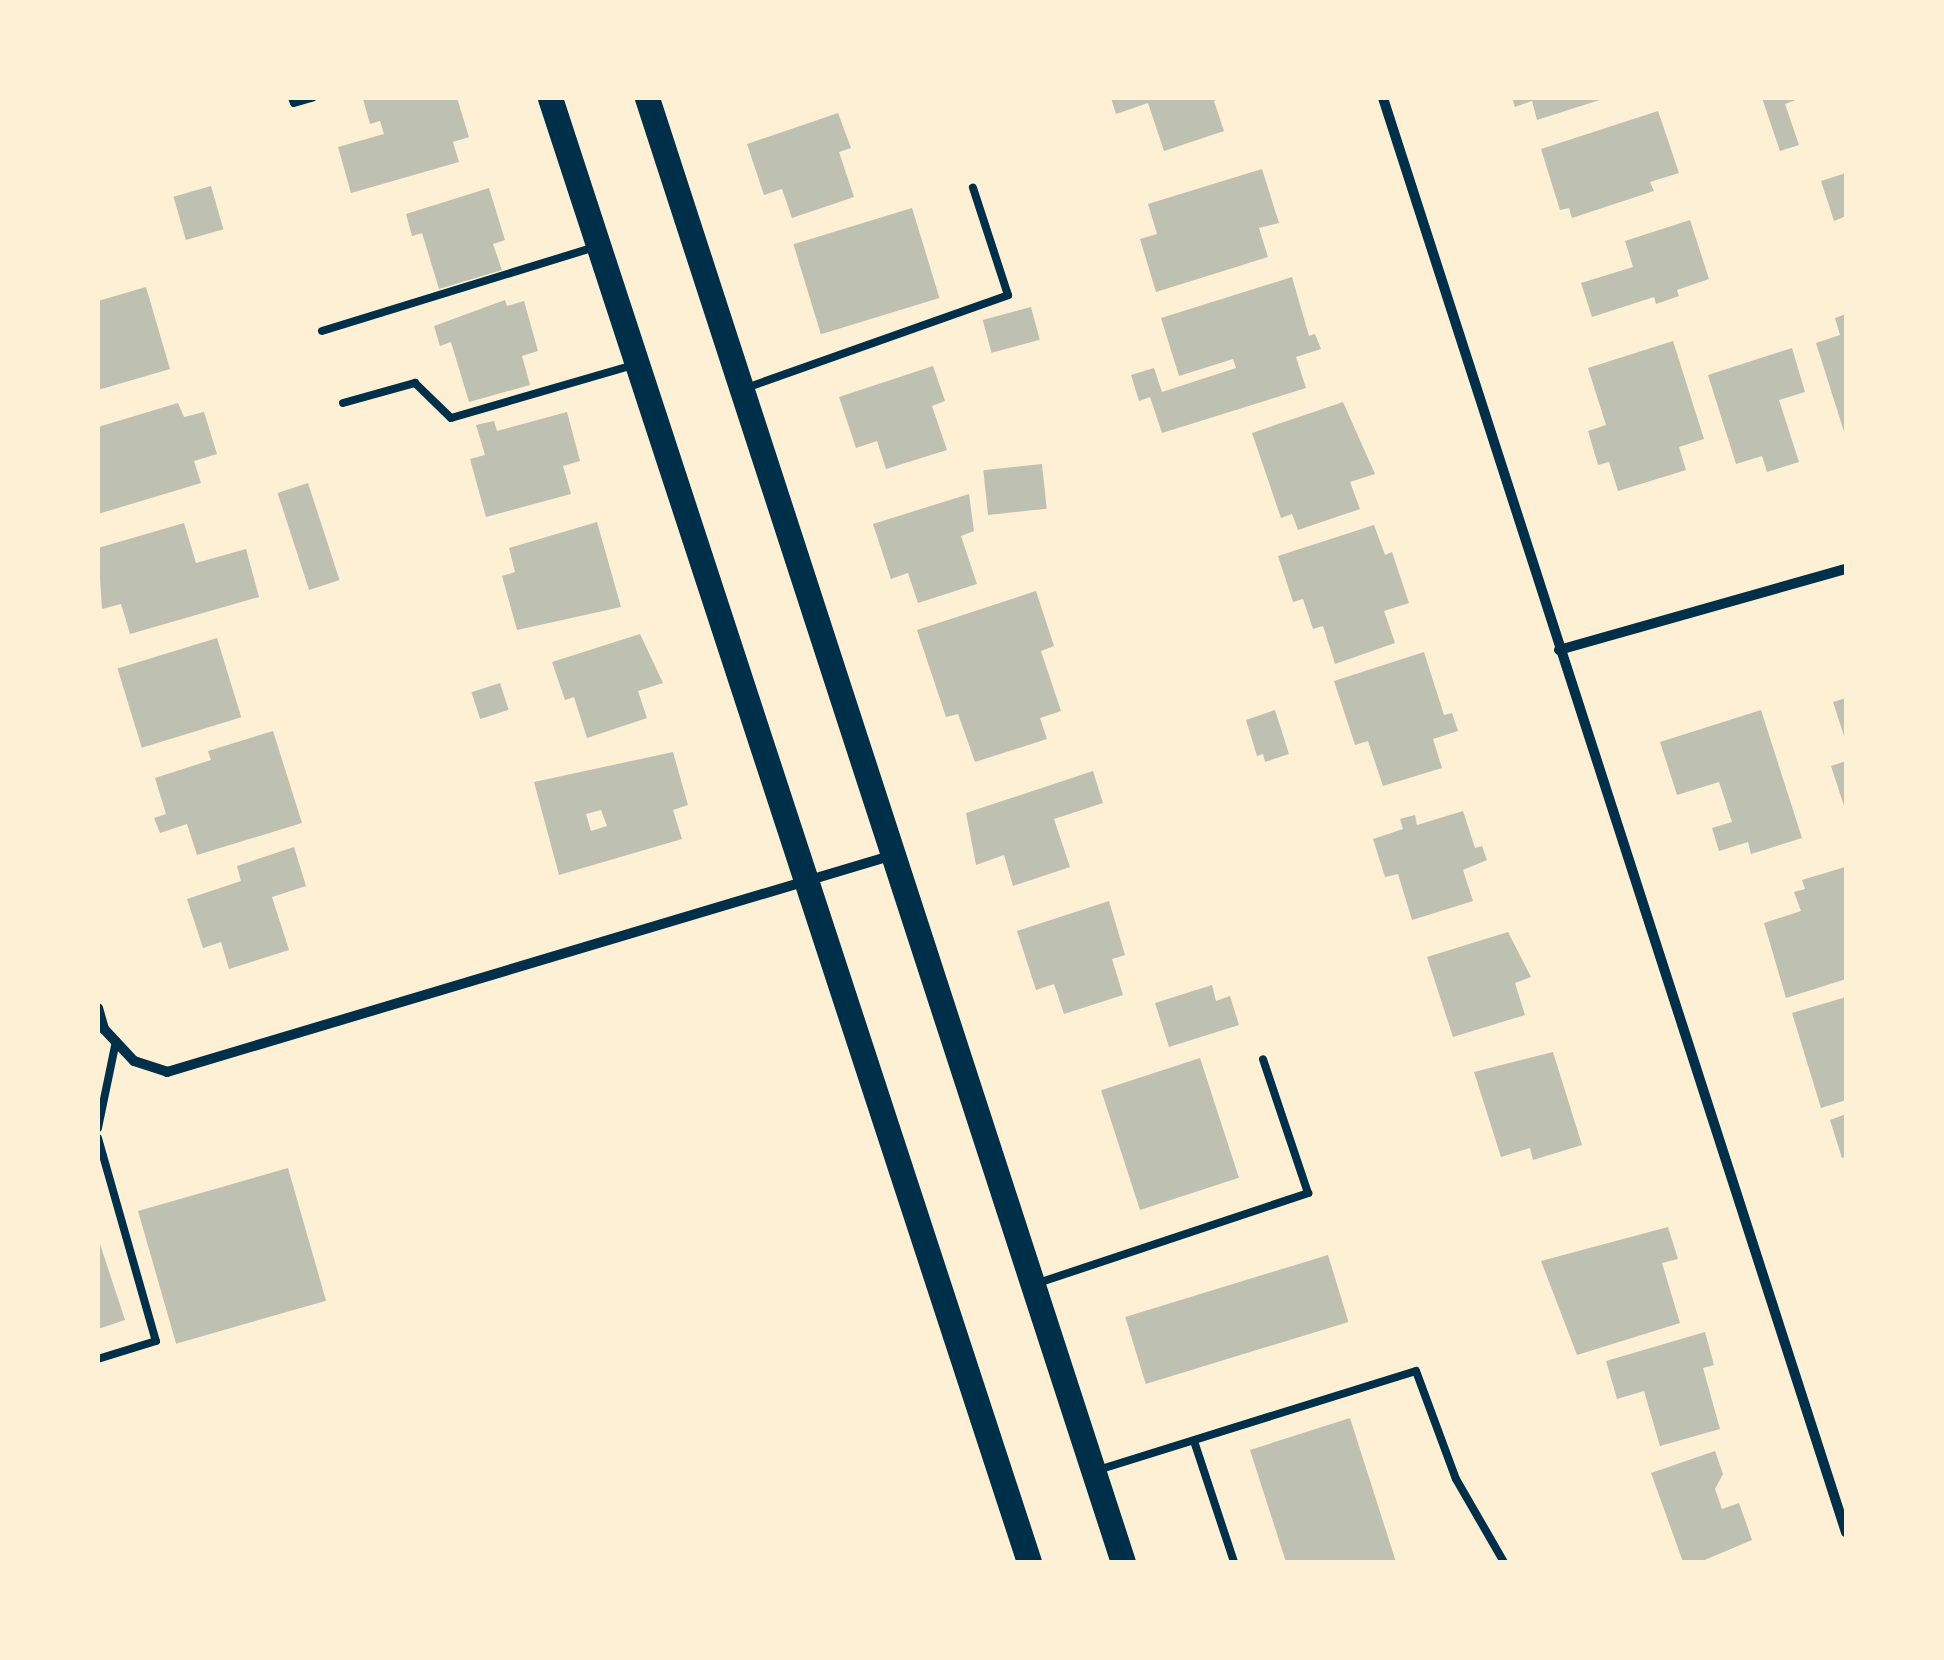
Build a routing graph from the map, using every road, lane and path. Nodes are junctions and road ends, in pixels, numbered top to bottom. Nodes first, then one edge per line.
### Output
1 (292, 98) edge
2 (312, 98) edge
3 (550, 98) edge
4 (647, 98) edge
5 (1383, 98) edge
6 (973, 188) dead end
7 (600, 246) junction
8 (322, 331) dead end
9 (637, 364) junction
10 (742, 389) junction
11 (343, 403) dead end
12 (1846, 570) edge
13 (1559, 650) junction
14 (893, 855) junction
15 (804, 880) junction
16 (98, 1008) edge
17 (116, 1042) junction
18 (1263, 1060) dead end
19 (98, 1128) edge
20 (98, 1138) edge
21 (1034, 1284) junction
22 (98, 1359) edge
23 (1194, 1441) junction
24 (1093, 1472) junction
25 (1846, 1532) edge
26 (1029, 1562) edge
27 (1124, 1562) edge
28 (1234, 1562) edge
29 (1504, 1562) edge

1 - 2 lane
3 - 7 main road
4 - 10 main road
5 - 13 street
6 - 10 lane
7 - 8 lane
7 - 9 main road
9 - 11 lane
9 - 15 main road
10 - 14 main road
12 - 13 street
13 - 25 street
14 - 15 street
14 - 21 main road
15 - 17 street
15 - 26 main road
16 - 17 street
17 - 19 lane
18 - 21 lane
20 - 22 lane
21 - 24 main road
23 - 24 lane
23 - 28 lane
23 - 29 lane
24 - 27 main road

